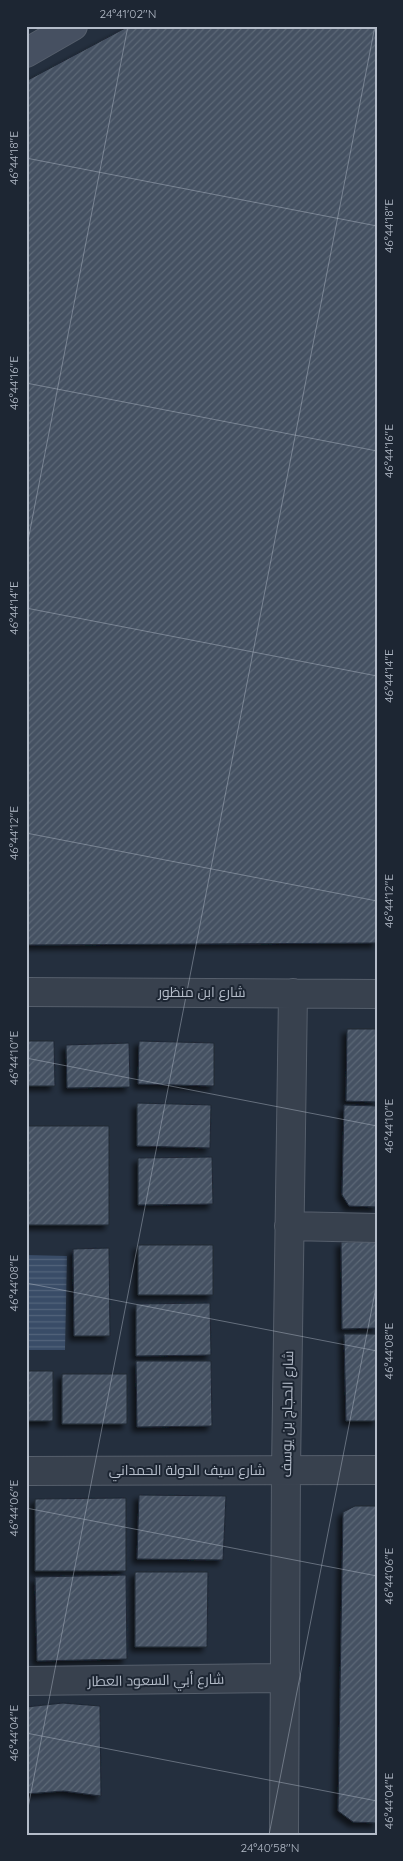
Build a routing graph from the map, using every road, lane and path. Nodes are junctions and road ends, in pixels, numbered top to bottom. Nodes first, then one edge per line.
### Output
1 (73, 26) edge
2 (26, 53) edge
3 (26, 992) edge
4 (293, 993) junction
5 (377, 994) edge
6 (289, 1226) junction
7 (377, 1228) edge
8 (26, 1470) edge
9 (286, 1470) junction
10 (377, 1470) edge
11 (286, 1678) junction
12 (26, 1681) edge
13 (284, 1835) edge

1 - 2 main road
3 - 4 street, شارع ابن منظور
4 - 5 street, شارع ابن منظور
4 - 6 street, شارع الحجاج بن يوسف
6 - 7 street
6 - 9 street, شارع الحجاج بن يوسف
8 - 9 street, شارع سيف الدولة الحمداني
9 - 10 street, شارع سيف الدولة الحمداني
9 - 11 street, شارع الحجاج بن يوسف
11 - 12 street, شارع أبي السعود العطار
11 - 13 street, شارع الحجاج بن يوسف

